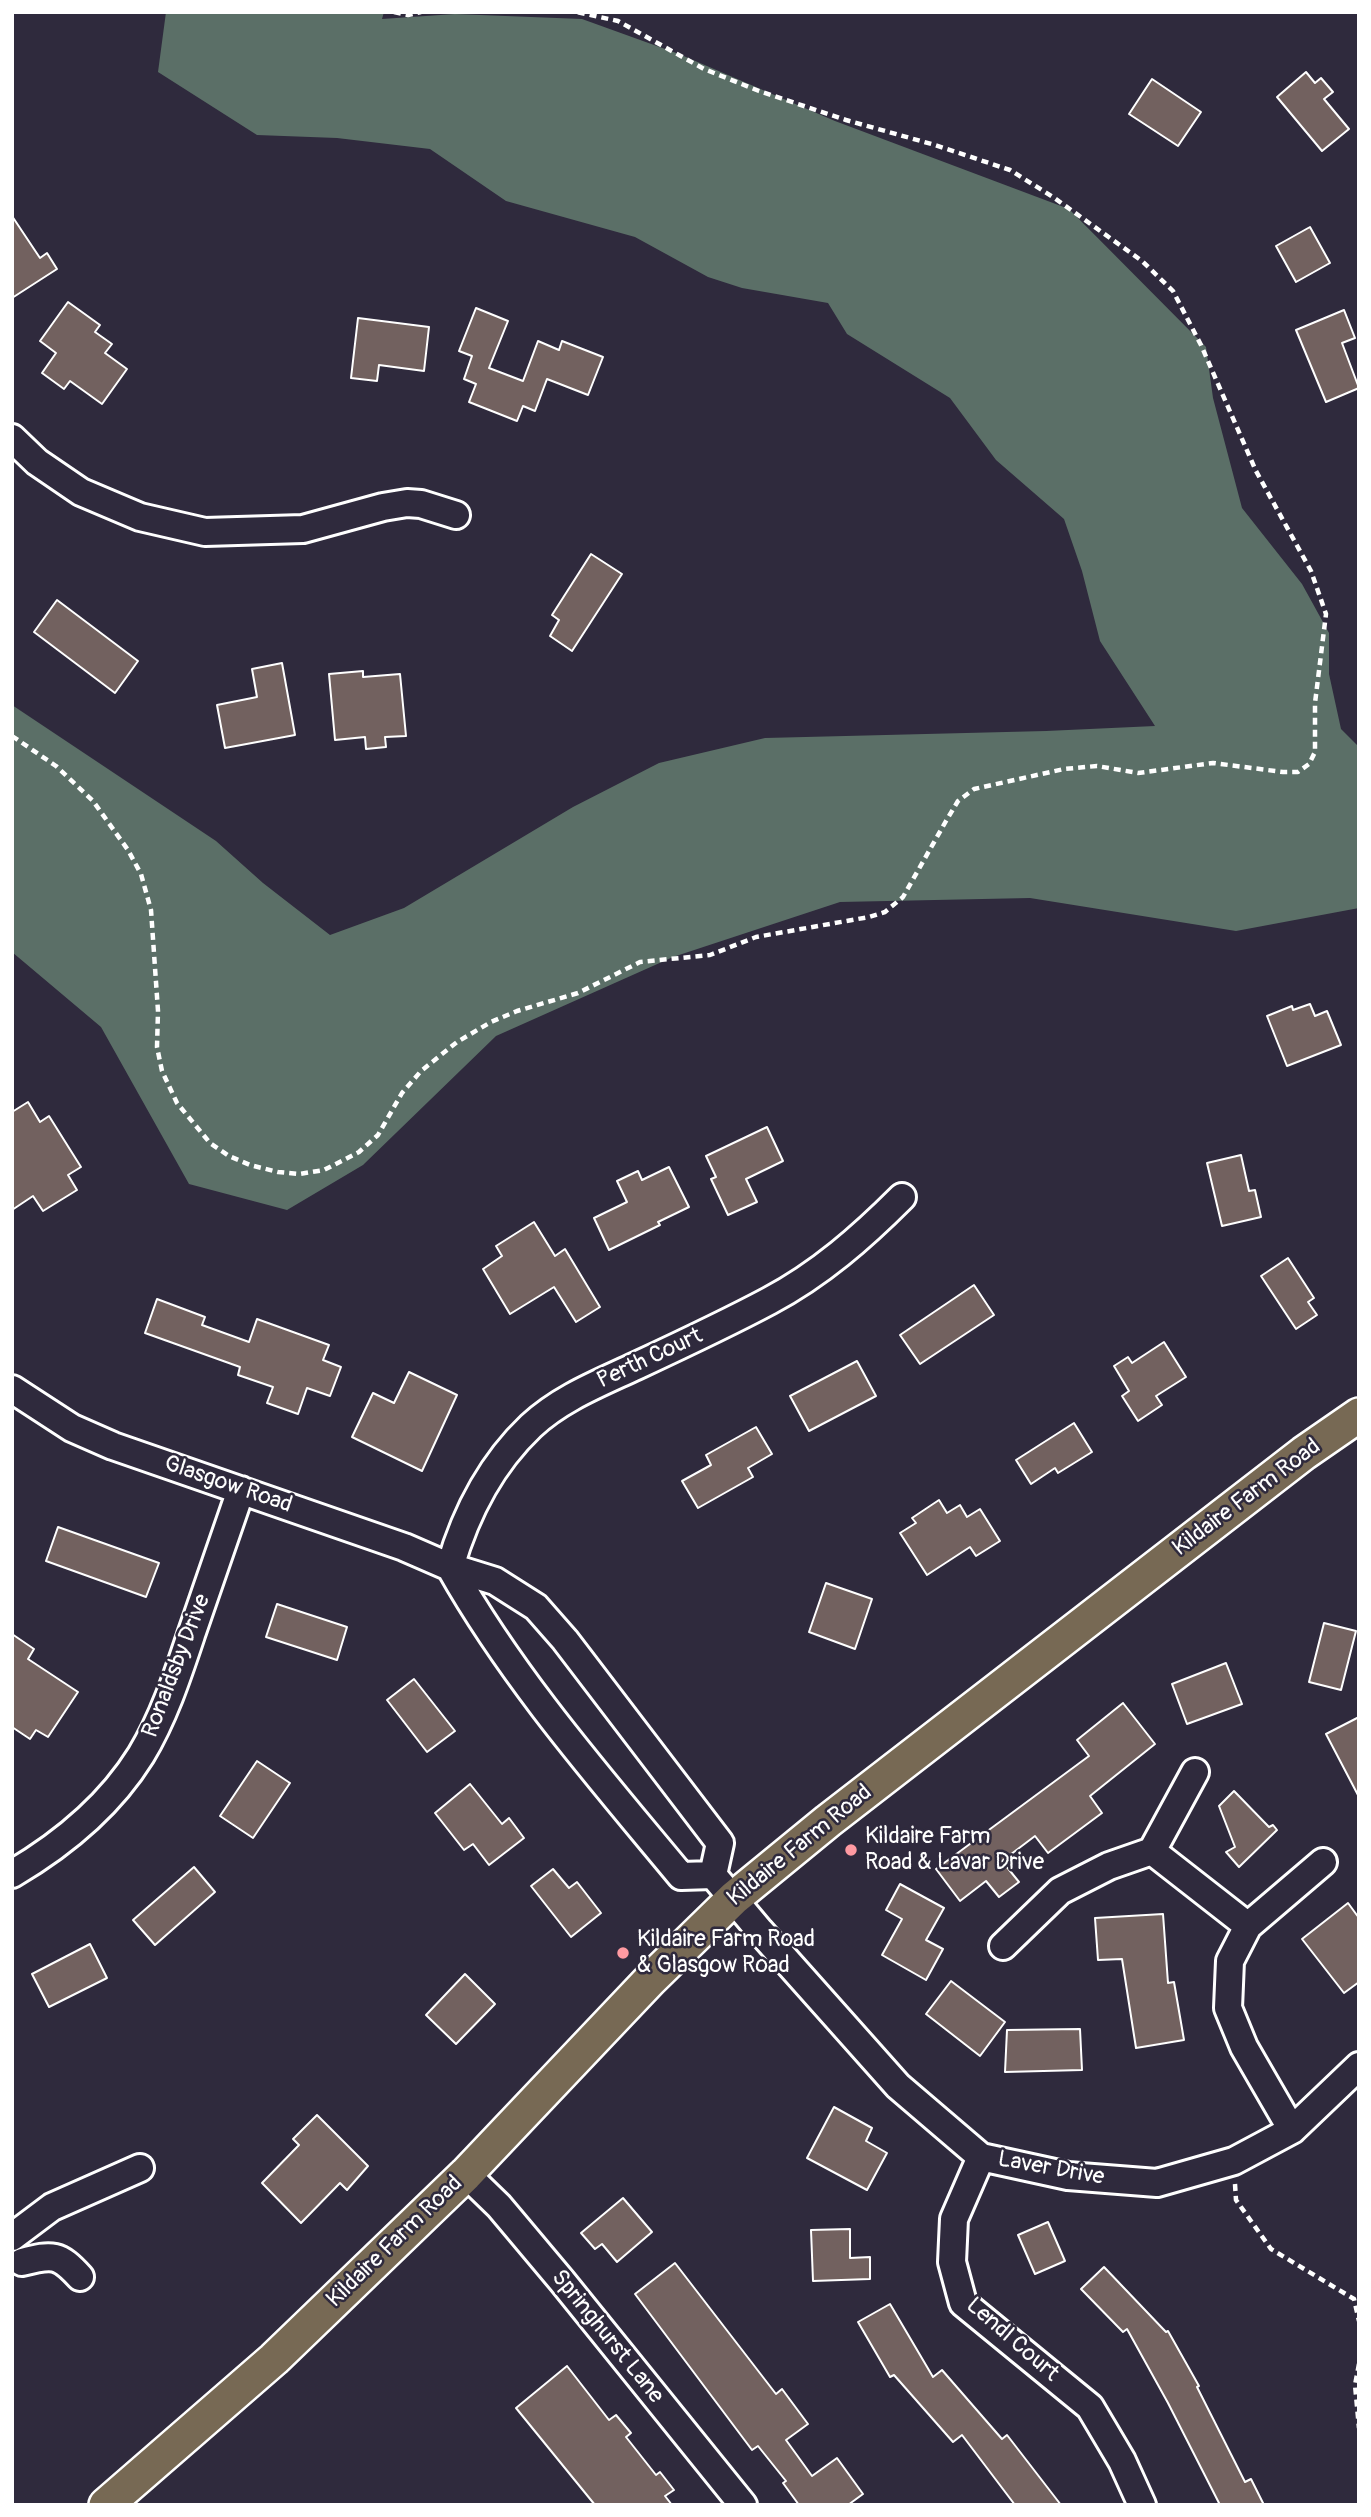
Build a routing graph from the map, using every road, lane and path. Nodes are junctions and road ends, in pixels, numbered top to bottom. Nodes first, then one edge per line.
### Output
1 (394, 12) edge
2 (421, 12) edge
3 (578, 12) edge
4 (12, 438) edge
5 (456, 515) dead end
6 (12, 736) edge
7 (902, 1197) dead end
8 (12, 1389) edge
9 (1359, 1415) edge
10 (241, 1490) junction
11 (450, 1567) junction
12 (1195, 1772) dead end
13 (1152, 1851) junction
14 (1323, 1862) dead end
15 (12, 1874) edge
16 (724, 1887) junction
17 (1248, 1926) junction
18 (1003, 1946) dead end
19 (1359, 2066) edge
20 (1292, 2130) junction
21 (981, 2157) junction
22 (1234, 2161) junction
23 (140, 2168) dead end
24 (466, 2174) junction
25 (12, 2237) edge
26 (16, 2262) edge
27 (80, 2277) dead end
28 (1359, 2321) edge
29 (1359, 2364) edge
30 (1359, 2428) edge
31 (106, 2505) edge
32 (743, 2505) edge
33 (1142, 2505) edge

1 - 2 path
3 - 6 path
4 - 5 street
7 - 11 street, Perth Court
8 - 10 street, Glasgow Road
9 - 16 main road, Kildaire Farm Road
10 - 11 street, Glasgow Road
10 - 15 street, Ronaldsby Drive
11 - 16 street
11 - 16 street, Glasgow Road
12 - 13 street
13 - 17 street
13 - 18 street
14 - 17 street
16 - 21 street, Laver Drive
16 - 24 main road, Kildaire Farm Road
17 - 20 street
19 - 20 street, Laver Drive
20 - 22 street, Laver Drive
21 - 22 street, Laver Drive
21 - 33 street, Lendl Court
22 - 28 path
23 - 25 street
24 - 31 main road, Kildaire Farm Road
24 - 32 street, Springhurst Lane
26 - 27 street
29 - 30 path

